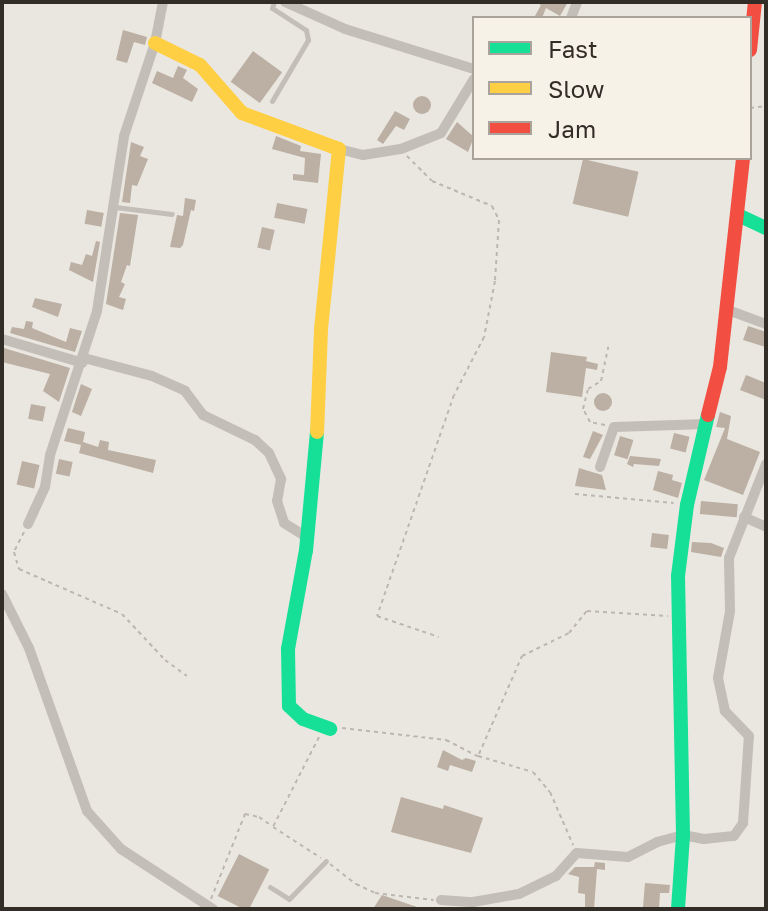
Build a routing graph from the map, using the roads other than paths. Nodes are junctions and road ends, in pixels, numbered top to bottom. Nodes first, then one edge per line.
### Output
1 (163, 2) edge
2 (274, 2) edge
3 (285, 2) edge
4 (755, 2) edge
5 (752, 31) edge
6 (155, 43) junction
7 (472, 68) edge
8 (472, 82) edge
9 (272, 101) dead end
10 (339, 149) junction
11 (743, 160) edge
12 (115, 207) junction
13 (172, 214) dead end
14 (738, 215) junction
15 (766, 228) edge
16 (728, 310) junction
17 (766, 324) edge
18 (2, 339) edge
19 (84, 360) junction
20 (707, 424) junction
21 (766, 464) edge
22 (600, 467) dead end
23 (744, 517) junction
24 (28, 524) road end
25 (766, 527) edge
26 (308, 538) junction
27 (2, 594) edge
28 (330, 729) road end
29 (683, 835) junction
30 (326, 861) road end
31 (270, 887) dead end
32 (441, 900) road end
33 (211, 907) edge
34 (678, 909) edge

1 - 6 street
2 - 9 lane
3 - 7 street
4 - 5 street
6 - 10 street
6 - 12 street
8 - 10 street
10 - 26 street
11 - 14 street
12 - 13 lane
12 - 19 street
14 - 15 street
14 - 16 street
16 - 17 street
16 - 20 street
18 - 19 street
19 - 24 street
19 - 26 street
20 - 22 street
20 - 29 street
21 - 23 street
23 - 25 street
23 - 29 street
26 - 28 street
27 - 33 street
29 - 32 street
29 - 34 street
30 - 31 lane

